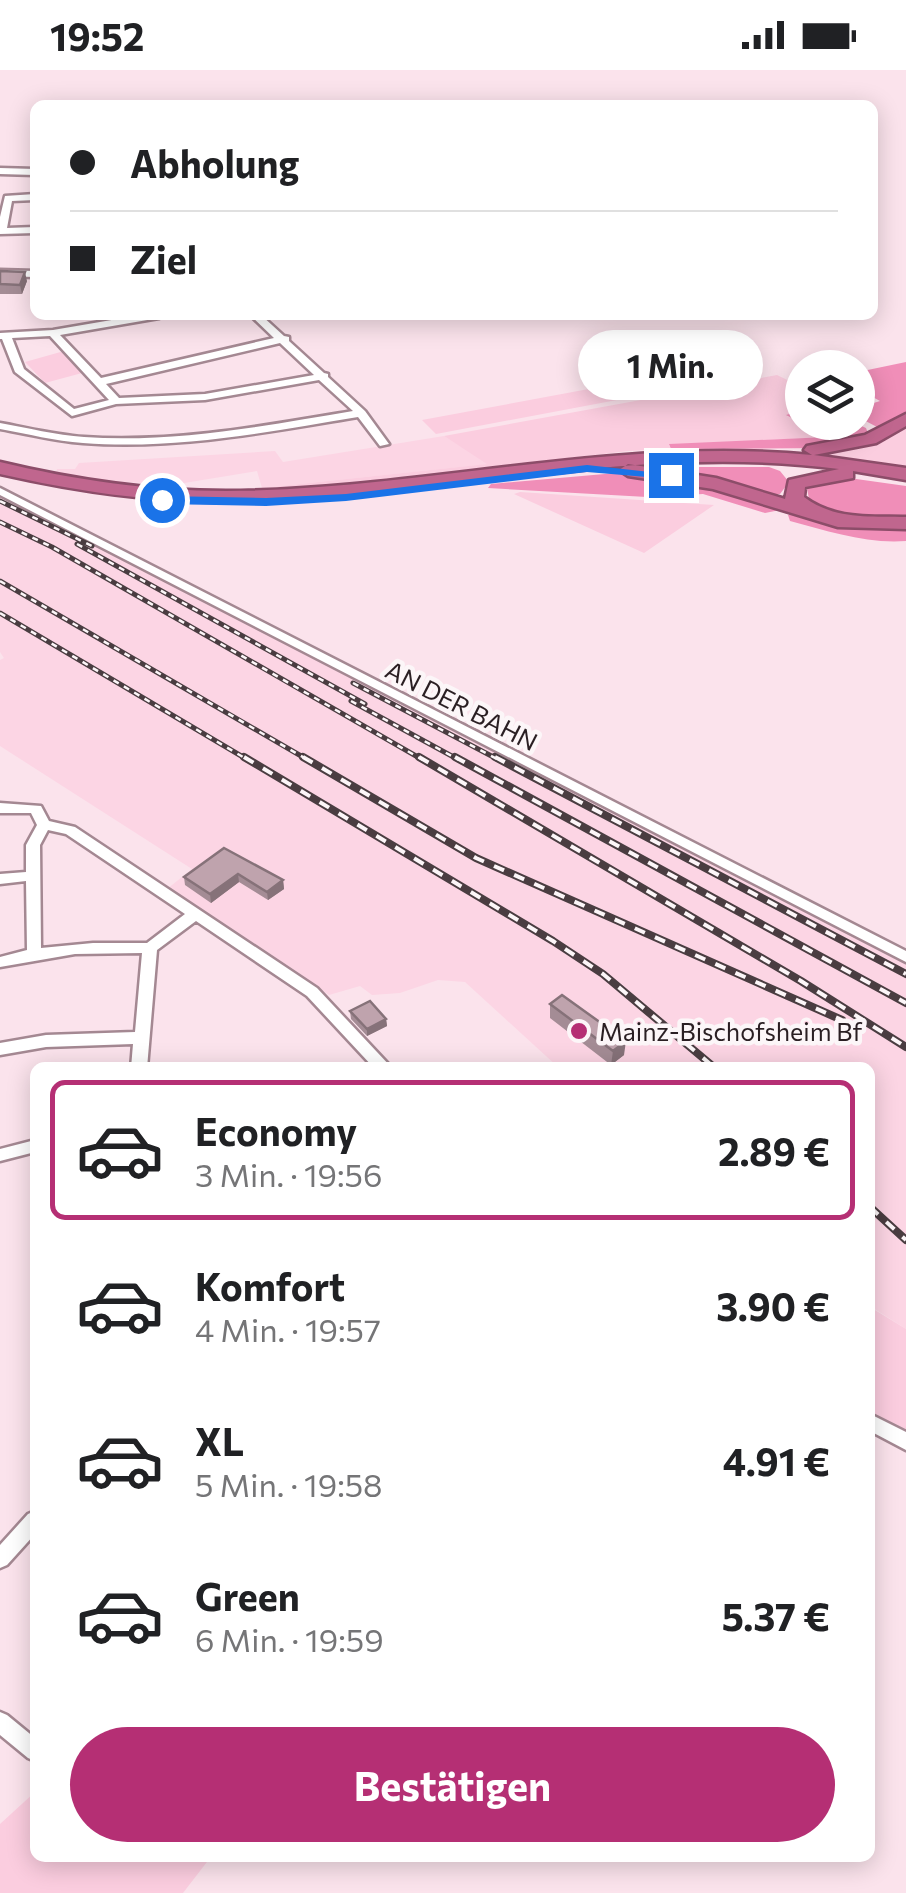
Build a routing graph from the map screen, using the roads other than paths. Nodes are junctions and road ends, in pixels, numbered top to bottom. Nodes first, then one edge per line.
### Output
1 (0, 172) edge
2 (30, 172) edge
3 (30, 197) edge
4 (30, 230) edge
5 (1, 231) edge
6 (0, 273) edge
7 (30, 274) edge
8 (129, 320) edge
9 (260, 320) edge
10 (52, 333) junction
11 (3, 336) edge
12 (284, 339) junction
13 (324, 376) junction
14 (99, 382) junction
15 (116, 401) junction
16 (72, 413) junction
17 (361, 413) junction
18 (906, 419) edge
19 (0, 426) edge
20 (60, 438) junction
21 (384, 444) dead end
22 (739, 455) junction
23 (587, 468) junction
24 (0, 470) edge
25 (859, 472) junction
26 (906, 477) edge
27 (0, 488) edge
28 (68, 488) junction
29 (825, 518) junction
30 (906, 522) edge
31 (0, 808) edge
32 (44, 825) junction
33 (32, 876) junction
34 (0, 879) edge
35 (196, 914) junction
36 (150, 948) junction
37 (34, 953) junction
38 (906, 957) edge
39 (0, 962) edge
40 (140, 1038) junction
41 (0, 1049) edge
42 (139, 1062) edge
43 (373, 1062) edge
44 (30, 1147) edge
45 (0, 1155) edge
46 (875, 1425) edge
47 (906, 1442) edge
48 (30, 1526) edge
49 (0, 1560) edge
50 (0, 1722) edge
51 (30, 1747) edge

1 - 2 street
3 - 5 street
4 - 5 street
6 - 7 street
8 - 10 street
9 - 12 street
10 - 11 street
10 - 14 street
11 - 16 street
12 - 13 street
12 - 14 street
13 - 15 street
13 - 17 street
14 - 15 street
15 - 16 street
16 - 20 street
17 - 20 street
17 - 21 street
18 - 22 highway
19 - 20 street
22 - 24 highway
22 - 26 highway
23 - 25 highway
23 - 28 highway
23 - 29 highway
24 - 28 highway
25 - 26 highway
25 - 29 highway
27 - 28 highway
27 - 38 street, AN DER BAHN
29 - 30 highway
31 - 32 street
32 - 33 street
32 - 35 street
33 - 34 street
33 - 37 street
35 - 36 street
35 - 43 street
36 - 37 street
36 - 40 street
37 - 39 street
40 - 41 street
40 - 42 street
44 - 45 street
46 - 47 street
48 - 49 street
50 - 51 street

